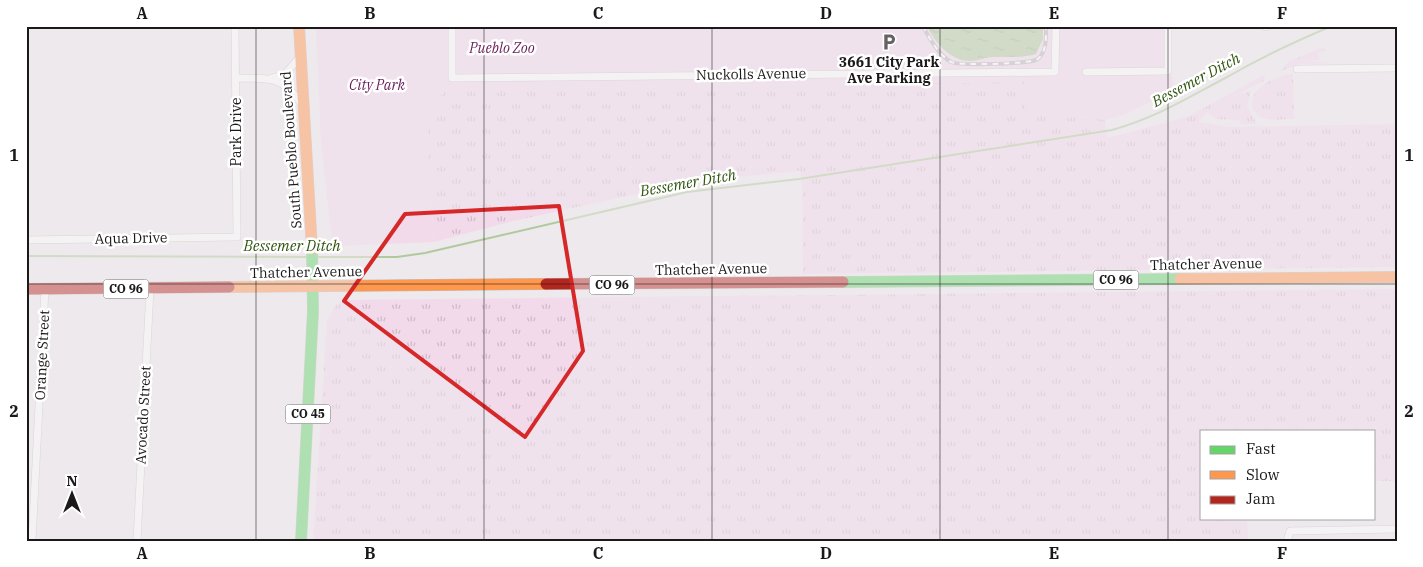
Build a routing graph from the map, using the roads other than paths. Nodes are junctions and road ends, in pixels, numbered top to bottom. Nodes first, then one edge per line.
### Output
1 (235, 26) edge
2 (299, 26) edge
3 (452, 26) edge
4 (1056, 26) edge
5 (1168, 26) edge
6 (300, 56) junction
7 (1397, 68) edge
8 (1297, 69) dead end
9 (1086, 72) dead end
10 (236, 78) junction
11 (270, 79) junction
12 (303, 105) junction
13 (237, 237) joint
14 (26, 240) edge
15 (1397, 277) edge
16 (313, 287) junction
17 (26, 289) edge
18 (45, 289) junction
19 (150, 289) junction
20 (1397, 529) edge
21 (32, 541) edge
22 (137, 541) edge
23 (301, 541) edge
24 (1287, 541) edge

1 - 10 street, Park Drive
2 - 6 main road, South Pueblo Boulevard / CO 45
3 - 4 street, Nuckolls Avenue
5 - 9 street
6 - 11 street
6 - 12 main road, South Pueblo Boulevard / CO 45
7 - 8 street
10 - 11 street
10 - 13 street, Park Drive
11 - 12 street
12 - 16 main road, South Pueblo Boulevard / CO 45
13 - 14 street, Aqua Drive
15 - 16 main road, Thatcher Avenue / CO 96
16 - 19 main road, Thatcher Avenue / CO 96
16 - 23 main road, South Pueblo Boulevard / CO 45
17 - 18 main road, Thatcher Avenue / CO 96
18 - 19 main road, Thatcher Avenue / CO 96
18 - 21 street, Orange Street
19 - 22 street, Avocado Street
20 - 24 street

